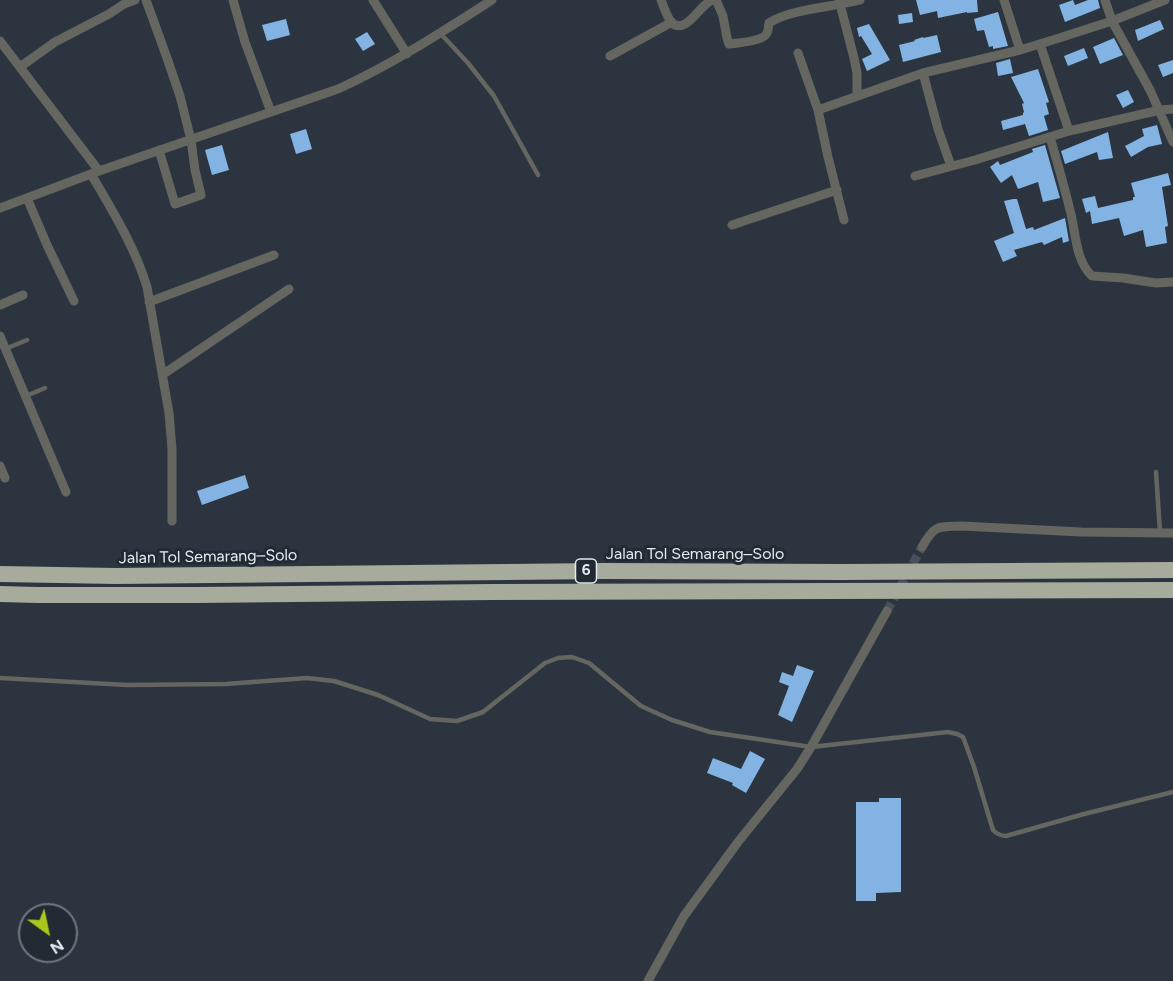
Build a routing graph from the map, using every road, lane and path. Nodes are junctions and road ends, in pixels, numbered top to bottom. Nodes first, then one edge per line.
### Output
1 (135, 0) edge
2 (146, 0) edge
3 (233, 0) edge
4 (373, 0) edge
5 (492, 0) edge
6 (662, 0) edge
7 (714, 0) edge
8 (861, 0) edge
9 (1004, 0) edge
10 (1105, 0) edge
11 (1165, 0) edge
12 (123, 2) edge
13 (839, 2) edge
14 (1112, 21) junction
15 (672, 22) junction
16 (440, 33) junction
17 (0, 41) edge
18 (1040, 44) junction
19 (1020, 50) junction
20 (798, 53) dead end
21 (407, 54) junction
22 (610, 56) dead end
23 (20, 67) junction
24 (923, 73) junction
25 (857, 96) junction
26 (1173, 109) edge
27 (818, 110) junction
28 (1160, 110) junction
29 (270, 112) junction
30 (1068, 131) junction
31 (1050, 137) junction
32 (191, 140) junction
33 (1173, 142) edge
34 (159, 150) junction
35 (951, 166) junction
36 (95, 173) junction
37 (538, 175) dead end
38 (915, 176) dead end
39 (837, 190) junction
40 (27, 198) junction
41 (0, 208) edge
42 (844, 220) dead end
43 (732, 225) dead end
44 (274, 255) dead end
45 (1173, 282) edge
46 (289, 289) dead end
47 (23, 295) dead end
48 (74, 301) dead end
49 (149, 302) junction
50 (0, 305) edge
51 (0, 336) edge
52 (27, 340) dead end
53 (5, 349) junction
54 (162, 375) junction
55 (45, 388) dead end
56 (26, 396) junction
57 (0, 466) edge
58 (1156, 472) dead end
59 (5, 478) dead end
60 (66, 492) dead end
61 (172, 521) dead end
62 (1160, 532) junction
63 (1173, 533) edge
64 (922, 547) tunnel mouth
65 (1173, 570) edge
66 (0, 573) edge
67 (1173, 590) edge
68 (0, 594) edge
69 (887, 610) tunnel mouth
70 (0, 678) edge
71 (811, 747) junction
72 (1173, 792) edge
73 (648, 981) edge

1 - 12 street
2 - 32 street
3 - 29 street
4 - 21 street
5 - 16 street
6 - 15 street
7 - 13 street
7 - 15 street
8 - 13 street
9 - 19 street
10 - 14 street
11 - 14 street
12 - 23 street
13 - 25 street
14 - 18 street
14 - 28 street
15 - 22 street
16 - 21 street
16 - 37 lane
17 - 23 street
18 - 19 street
18 - 30 street
19 - 24 street
20 - 27 street
21 - 29 street
23 - 36 street
24 - 25 street
24 - 35 street
25 - 27 street
26 - 28 street
27 - 39 street
28 - 30 street
28 - 33 street
29 - 32 street
30 - 31 street
31 - 35 street
31 - 45 street
32 - 34 street
32 - 34 street
34 - 36 street
35 - 38 street
36 - 40 street
36 - 49 street
39 - 42 street
39 - 43 street
40 - 41 street
40 - 48 street
44 - 49 street
46 - 54 street
47 - 50 street
49 - 54 street
51 - 53 street
52 - 53 lane
53 - 56 street
54 - 61 street
55 - 56 lane
56 - 60 street
57 - 59 street
58 - 62 lane
62 - 63 street
62 - 64 street
65 - 66 highway, Jalan Tol Semarang–Solo / 6
67 - 68 highway, 6
69 - 71 street
70 - 71 lane
71 - 72 lane
71 - 73 street

